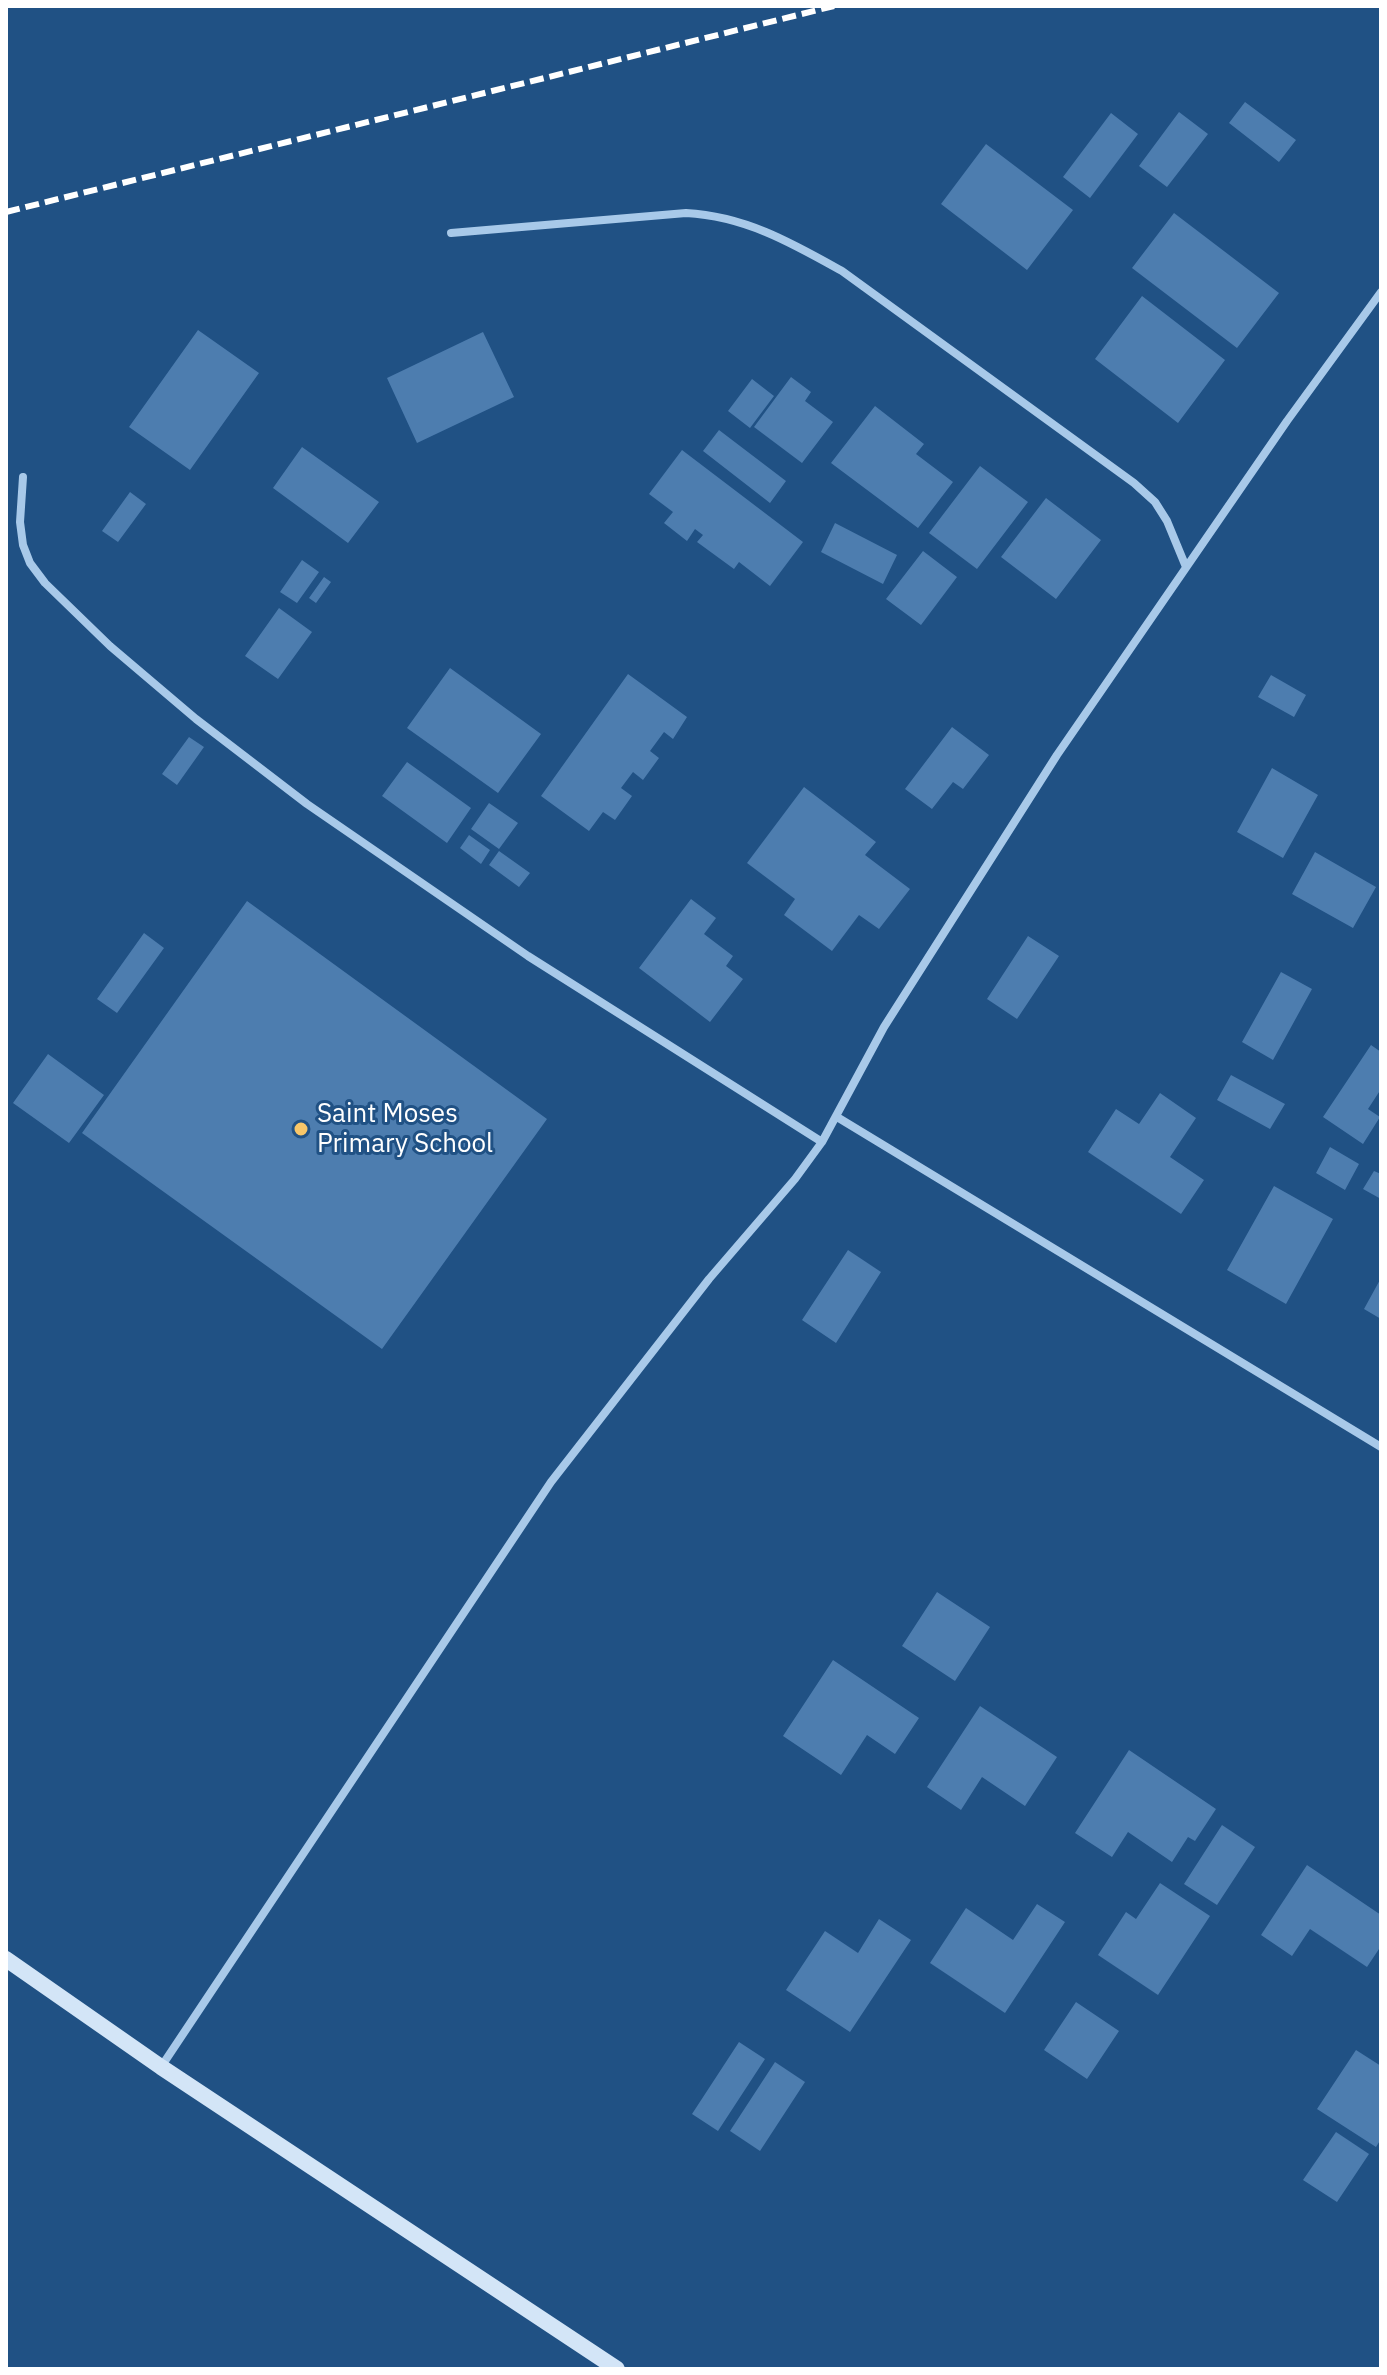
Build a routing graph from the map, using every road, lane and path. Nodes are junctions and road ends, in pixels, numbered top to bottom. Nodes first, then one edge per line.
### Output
1 (451, 233) dead end
2 (1381, 292) edge
3 (23, 477) dead end
4 (1186, 567) junction
5 (837, 1117) junction
6 (822, 1142) junction
7 (1381, 1447) edge
8 (6, 1959) edge
9 (161, 2067) junction
10 (617, 2369) edge

1 - 4 street
2 - 4 street
3 - 6 street
4 - 5 street
5 - 6 street
5 - 7 street
6 - 9 street
8 - 9 main road
9 - 10 main road

